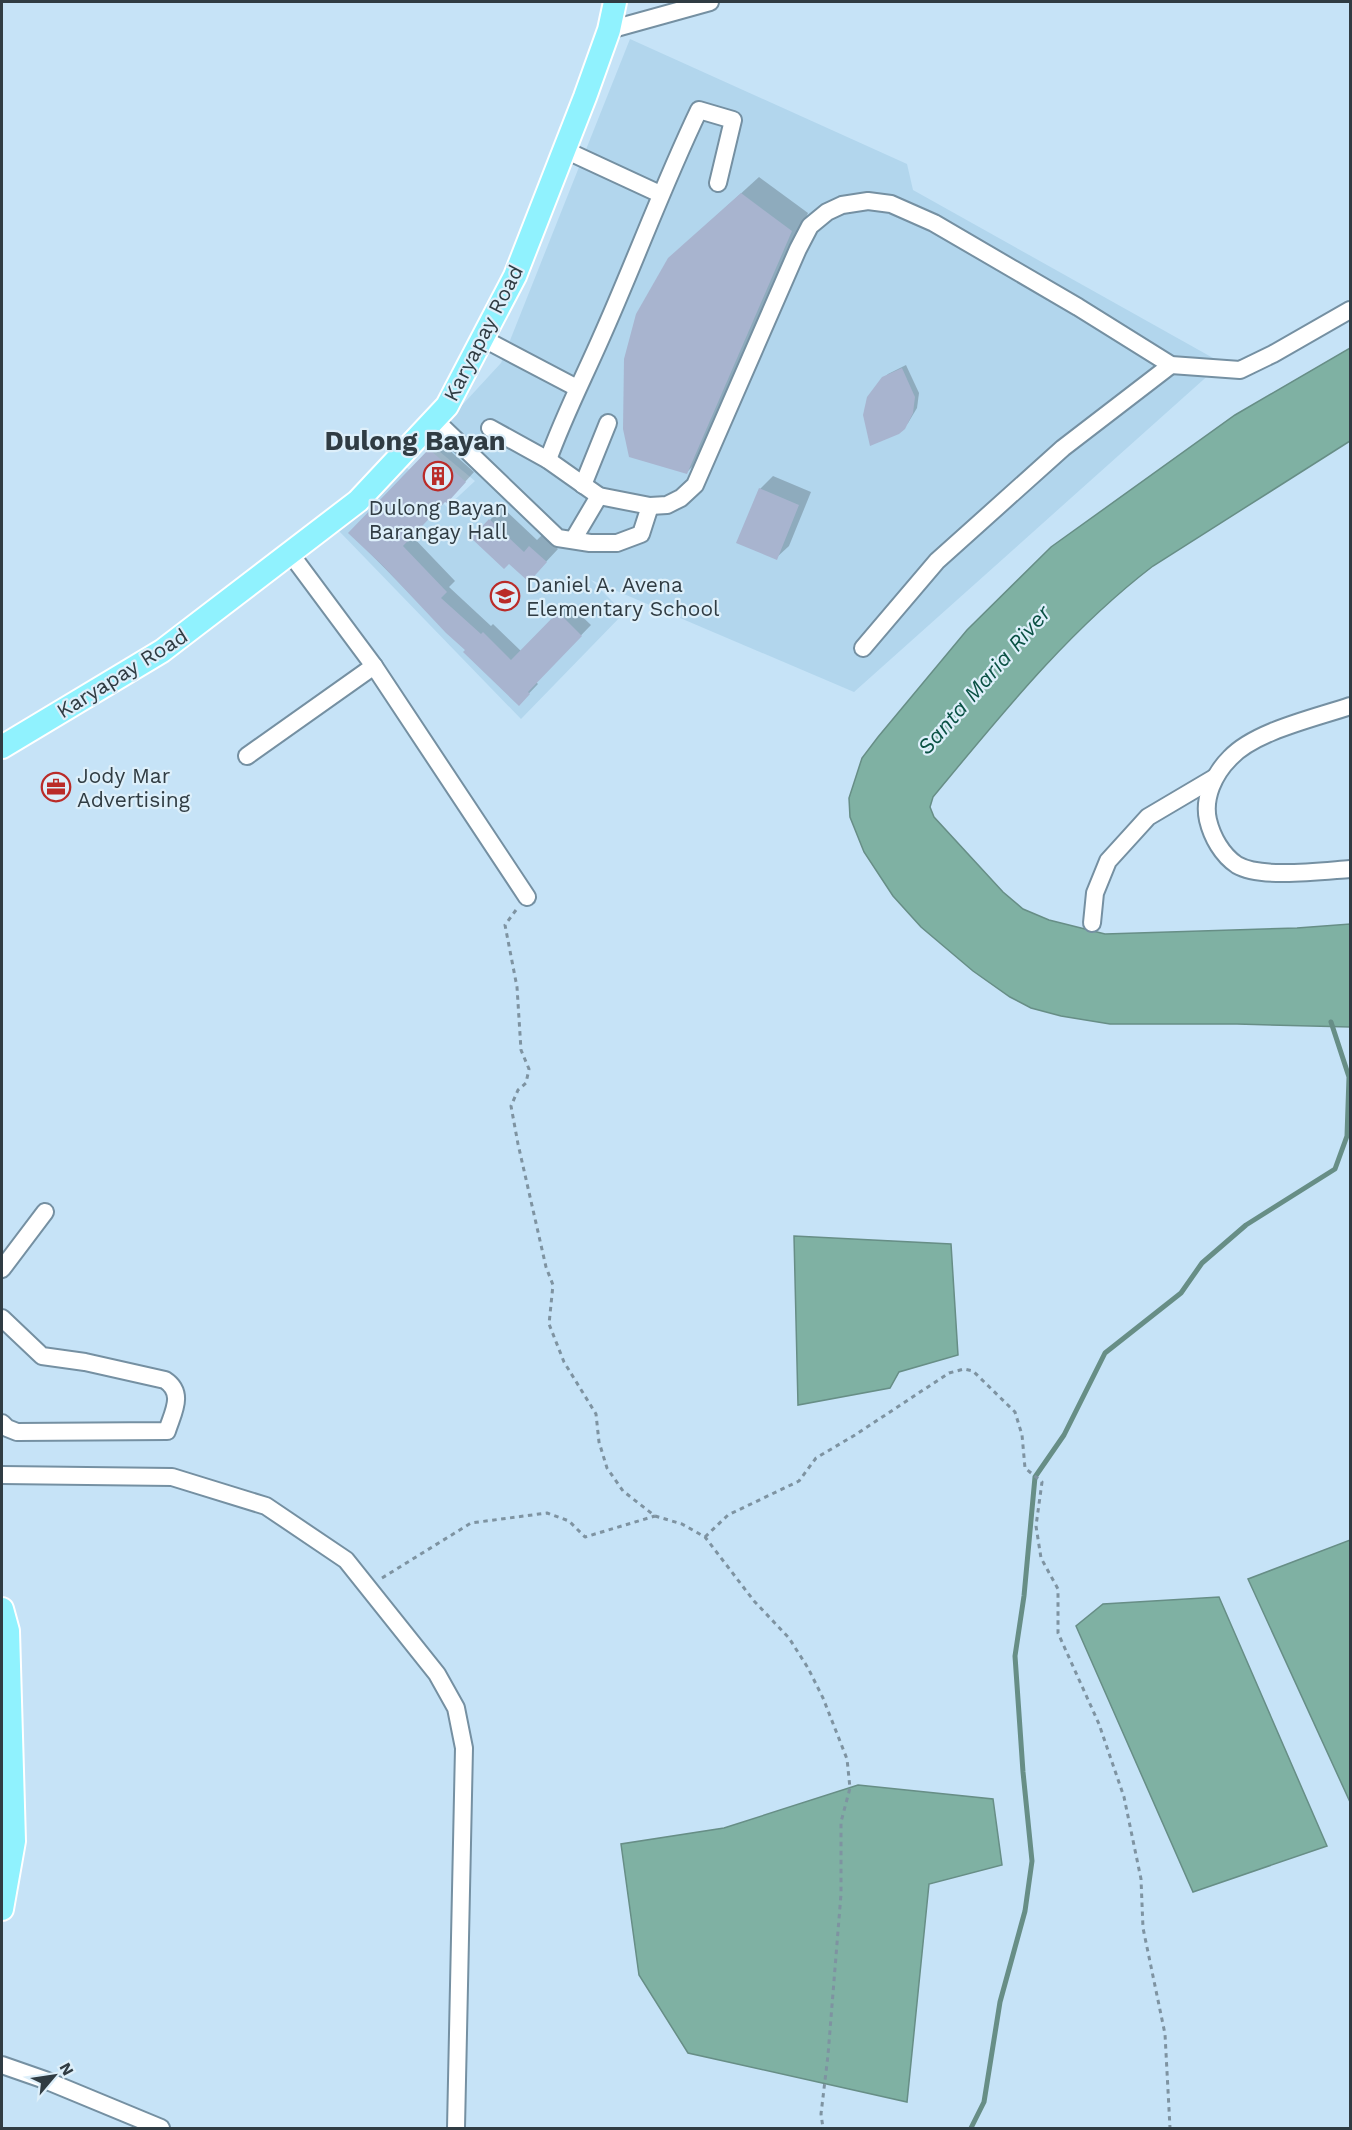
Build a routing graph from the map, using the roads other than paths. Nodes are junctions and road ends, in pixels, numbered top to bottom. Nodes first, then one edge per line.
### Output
1 (615, 2) edge
2 (711, 2) edge
3 (609, 30) junction
4 (564, 150) junction
5 (718, 183) dead end
6 (660, 194) junction
7 (1350, 310) edge
8 (482, 338) junction
9 (1171, 365) junction
10 (577, 388) junction
11 (434, 419) junction
12 (608, 423) dead end
13 (490, 428) dead end
14 (548, 460) junction
15 (583, 485) junction
16 (599, 496) junction
17 (650, 506) junction
18 (573, 540) junction
19 (290, 553) junction
20 (863, 648) dead end
21 (374, 666) junction
22 (1350, 706) edge
23 (2, 747) edge
24 (247, 756) dead end
25 (1214, 778) junction
26 (1350, 869) edge
27 (527, 897) road end
28 (1092, 923) dead end
29 (45, 1212) dead end
30 (2, 1269) edge
31 (2, 1318) edge
32 (2, 1423) edge
33 (2, 1475) edge
34 (2, 1609) edge
35 (2, 1909) edge
36 (2, 2065) edge
37 (160, 2128) edge
38 (456, 2128) edge

1 - 3 main road, Karyapay Road
2 - 3 street
3 - 4 main road, Karyapay Road
4 - 6 street
4 - 8 main road, Karyapay Road
5 - 6 street
6 - 10 street
7 - 9 street
8 - 10 street
8 - 11 main road, Karyapay Road
9 - 17 street
9 - 20 street
10 - 14 street
11 - 18 street
11 - 19 main road, Karyapay Road
12 - 15 street
13 - 14 street
14 - 15 street
15 - 16 street
16 - 17 street
16 - 18 street
17 - 18 street
19 - 21 street
19 - 23 main road, Karyapay Road
21 - 24 street
21 - 27 street
22 - 25 street
25 - 26 street
25 - 28 street
29 - 30 street
31 - 32 street
33 - 38 street
34 - 35 main road
36 - 37 street

